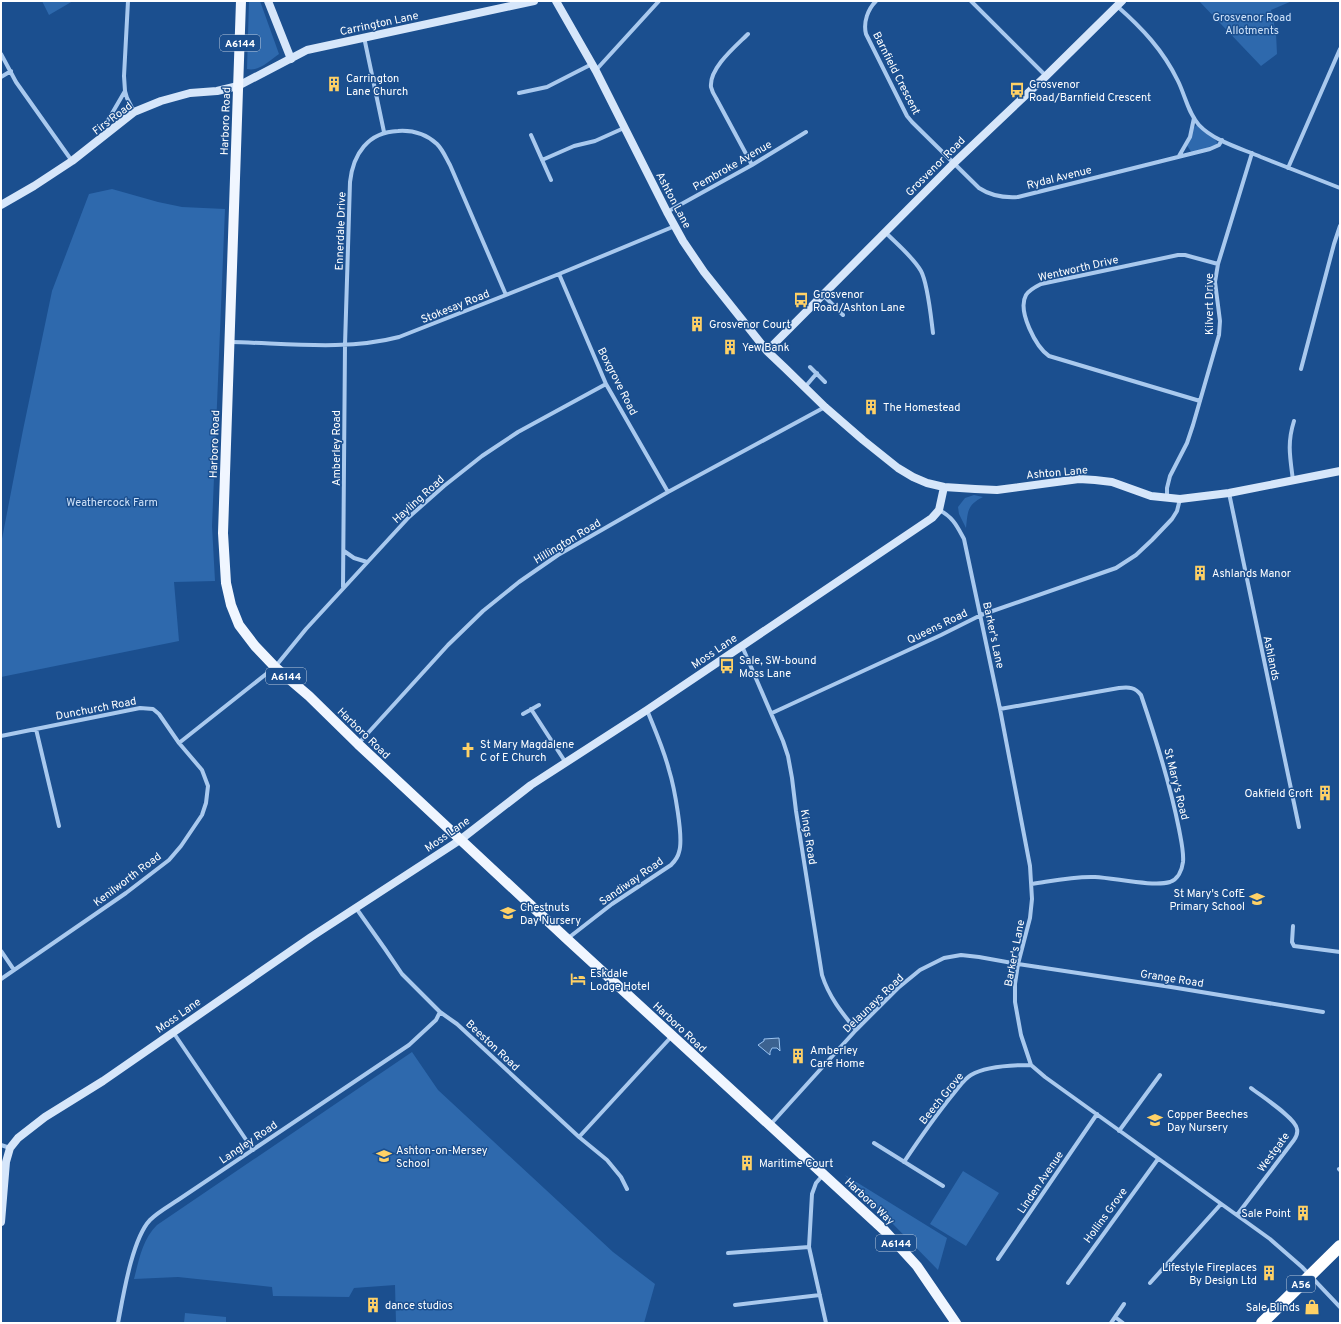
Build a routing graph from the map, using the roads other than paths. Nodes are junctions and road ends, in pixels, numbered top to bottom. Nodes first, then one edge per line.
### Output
1 (128, 1) edge
2 (241, 1) edge
3 (268, 1) edge
4 (534, 1) edge
5 (556, 1) edge
6 (659, 1) edge
7 (876, 1) edge
8 (971, 1) edge
9 (1120, 3) edge
10 (748, 34) dead end
11 (364, 37) junction
12 (1340, 49) edge
13 (1, 54) edge
14 (291, 59) junction
15 (594, 67) junction
16 (11, 71) junction
17 (1046, 76) junction
18 (1, 77) edge
19 (238, 86) junction
20 (125, 91) junction
21 (518, 93) dead end
22 (134, 112) junction
23 (1194, 118) junction
24 (107, 122) dead end
25 (624, 128) junction
26 (384, 132) junction
27 (806, 132) dead end
28 (531, 136) dead end
29 (1222, 140) junction
30 (1252, 153) junction
31 (1179, 156) junction
32 (542, 160) junction
33 (72, 161) junction
34 (954, 163) junction
35 (752, 165) junction
36 (1288, 168) junction
37 (551, 180) dead end
38 (1340, 188) edge
39 (1, 205) edge
40 (667, 212) junction
41 (674, 226) junction
42 (1340, 226) edge
43 (885, 232) junction
44 (1218, 264) junction
45 (559, 274) junction
46 (506, 295) junction
47 (823, 295) junction
48 (844, 315) dead end
49 (933, 333) dead end
50 (230, 342) junction
51 (346, 345) junction
52 (767, 350) junction
53 (810, 367) dead end
54 (1301, 369) dead end
55 (817, 373) junction
56 (825, 382) dead end
57 (606, 384) junction
58 (805, 387) junction
59 (1200, 401) junction
60 (825, 407) junction
61 (1294, 421) dead end
62 (1340, 471) edge
63 (1293, 480) junction
64 (944, 487) junction
65 (668, 492) junction
66 (1228, 493) junction
67 (1167, 499) junction
68 (1180, 499) junction
69 (939, 510) junction
70 (344, 551) junction
71 (367, 562) junction
72 (343, 587) junction
73 (981, 614) junction
74 (742, 646) junction
75 (275, 667) junction
76 (539, 705) dead end
77 (1000, 709) junction
78 (531, 710) junction
79 (647, 710) junction
80 (772, 713) junction
81 (523, 714) dead end
82 (36, 729) junction
83 (1, 736) edge
84 (179, 743) junction
85 (358, 744) junction
86 (566, 763) junction
87 (59, 826) dead end
88 (1299, 827) dead end
89 (460, 840) junction
90 (1032, 884) junction
91 (355, 908) junction
92 (1293, 926) dead end
93 (567, 939) junction
94 (1, 951) edge
95 (1340, 952) edge
96 (1018, 964) junction
97 (14, 970) junction
98 (1, 979) edge
99 (440, 1012) junction
100 (1323, 1012) dead end
101 (856, 1030) junction
102 (173, 1032) junction
103 (672, 1036) junction
104 (1031, 1065) junction
105 (1160, 1075) dead end
106 (1251, 1088) dead end
107 (1097, 1114) junction
108 (770, 1125) junction
109 (1120, 1131) junction
110 (580, 1137) junction
111 (874, 1143) dead end
112 (1, 1145) edge
113 (10, 1148) junction
114 (253, 1150) junction
115 (1158, 1159) junction
116 (904, 1162) junction
117 (824, 1174) junction
118 (943, 1186) dead end
119 (627, 1189) dead end
120 (1221, 1204) junction
121 (1237, 1215) junction
122 (1, 1222) edge
123 (1340, 1246) edge
124 (809, 1247) junction
125 (728, 1252) dead end
126 (998, 1259) dead end
127 (1310, 1275) junction
128 (1068, 1283) dead end
129 (1150, 1283) dead end
130 (820, 1295) junction
131 (1124, 1304) dead end
132 (735, 1305) dead end
133 (1340, 1307) edge
134 (1115, 1317) junction
135 (118, 1323) edge
136 (826, 1323) edge
137 (956, 1323) edge
138 (1111, 1323) edge
139 (1123, 1323) edge
140 (1262, 1323) edge

1 - 20 street
2 - 19 main road, Harboro Road / A6144
3 - 14 street
4 - 11 street, Carrington Lane
5 - 15 street, Ashton Lane
6 - 15 street
7 - 34 street, Barnfield Crescent
8 - 17 street
9 - 17 street, Grosvenor Road
9 - 23 street
10 - 35 street
11 - 14 street, Carrington Lane
11 - 26 street
12 - 36 street
13 - 16 street
14 - 19 street, Firs Road
15 - 21 street
15 - 25 street, Ashton Lane
16 - 18 street
16 - 33 street
17 - 34 street, Grosvenor Road
19 - 22 street, Firs Road
19 - 50 main road, Harboro Road / A6144
20 - 22 street
20 - 24 street, Firs Road
22 - 33 street, Firs Road
23 - 29 street
23 - 31 street
25 - 32 street
25 - 40 street, Ashton Lane
26 - 46 street, Ennerdale Drive
26 - 51 street, Ennerdale Drive
27 - 35 street, Pembroke Avenue
28 - 32 street
29 - 30 street
29 - 31 street, Rydal Avenue
30 - 36 street
30 - 44 street, Kilvert Drive
31 - 34 street, Rydal Avenue
32 - 37 street
33 - 39 street, Firs Road
34 - 43 street, Grosvenor Road
35 - 40 street, Pembroke Avenue
36 - 38 street
40 - 41 street, Ashton Lane
41 - 45 street, Stokesay Road
41 - 52 street, Ashton Lane
42 - 54 street
43 - 47 street, Grosvenor Road
43 - 49 street
44 - 59 street, Kilvert Drive
44 - 59 street, Wentworth Drive
45 - 46 street, Stokesay Road
45 - 57 street, Boxgrove Road
46 - 51 street, Stokesay Road
47 - 48 street
47 - 52 street, Grosvenor Road
50 - 51 street, Stokesay Road
50 - 75 main road, Harboro Road / A6144
51 - 70 street, Amberley Road
52 - 58 street, Ashton Lane
53 - 55 street
55 - 56 street
55 - 58 street
57 - 65 street, Boxgrove Road
57 - 71 street, Hayling Road
58 - 60 street, Ashton Lane
59 - 67 street, Kilvert Drive
60 - 64 street, Ashton Lane
60 - 65 street, Hillington Road
61 - 63 street
62 - 63 street, Ashton Lane
63 - 66 street, Ashton Lane
64 - 67 street, Ashton Lane
64 - 69 street
65 - 85 street, Hillington Road
66 - 68 street, Ashton Lane
66 - 88 street, Ashlands
67 - 68 street, Ashton Lane
68 - 73 street, Queens Road
69 - 73 street, Barker's Lane
69 - 74 street, Moss Lane
70 - 71 street
70 - 72 street, Amberley Road
71 - 72 street, Hayling Road
72 - 75 street, Hayling Road
73 - 77 street, Barker's Lane
73 - 80 street, Queens Road
74 - 79 street, Moss Lane
74 - 80 street, Kings Road
75 - 84 street
75 - 85 main road, Harboro Road / A6144
76 - 78 street
77 - 90 street, Barker's Lane
77 - 90 street, St Mary's Road
78 - 81 street
78 - 86 street
79 - 86 street, Moss Lane
79 - 93 street, Sandiway Road
80 - 101 street, Kings Road
82 - 83 street, Dunchurch Road
82 - 84 street, Dunchurch Road
82 - 87 street
84 - 97 street, Kenilworth Road
85 - 89 main road, Harboro Road / A6144
86 - 89 street, Moss Lane
89 - 91 street, Moss Lane
89 - 93 main road, Harboro Road / A6144
90 - 96 street, Barker's Lane
91 - 99 street, Beeston Road
91 - 102 street, Moss Lane
92 - 95 street
93 - 103 main road, Harboro Road / A6144
94 - 97 street
96 - 100 street, Grange Road
96 - 101 street, Delaunays Road
96 - 104 street, Barker's Lane
97 - 98 street, Kenilworth Road
99 - 110 street, Beeston Road
99 - 114 street, Langley Road
101 - 108 street, Delaunays Road
102 - 113 street, Moss Lane
102 - 114 street
103 - 108 main road, Harboro Road / A6144
103 - 110 street
104 - 107 street
104 - 116 street, Beech Grove
105 - 109 street
106 - 121 street, Westgate
107 - 109 street
107 - 126 street, Linden Avenue
108 - 117 main road, Harboro Road / A6144
109 - 115 street
110 - 119 street, Beeston Road
111 - 116 street
112 - 113 street
113 - 122 street
114 - 135 street, Langley Road
115 - 120 street
115 - 128 street, Hollins Grove
116 - 118 street
117 - 124 street
117 - 137 main road, Harboro Way / A6144
120 - 121 street
120 - 129 street
121 - 127 street
123 - 127 highway, A56
124 - 125 street
124 - 130 street
127 - 133 street
127 - 140 highway, A56
130 - 132 street
130 - 136 street
131 - 134 street
134 - 138 street
134 - 139 street

